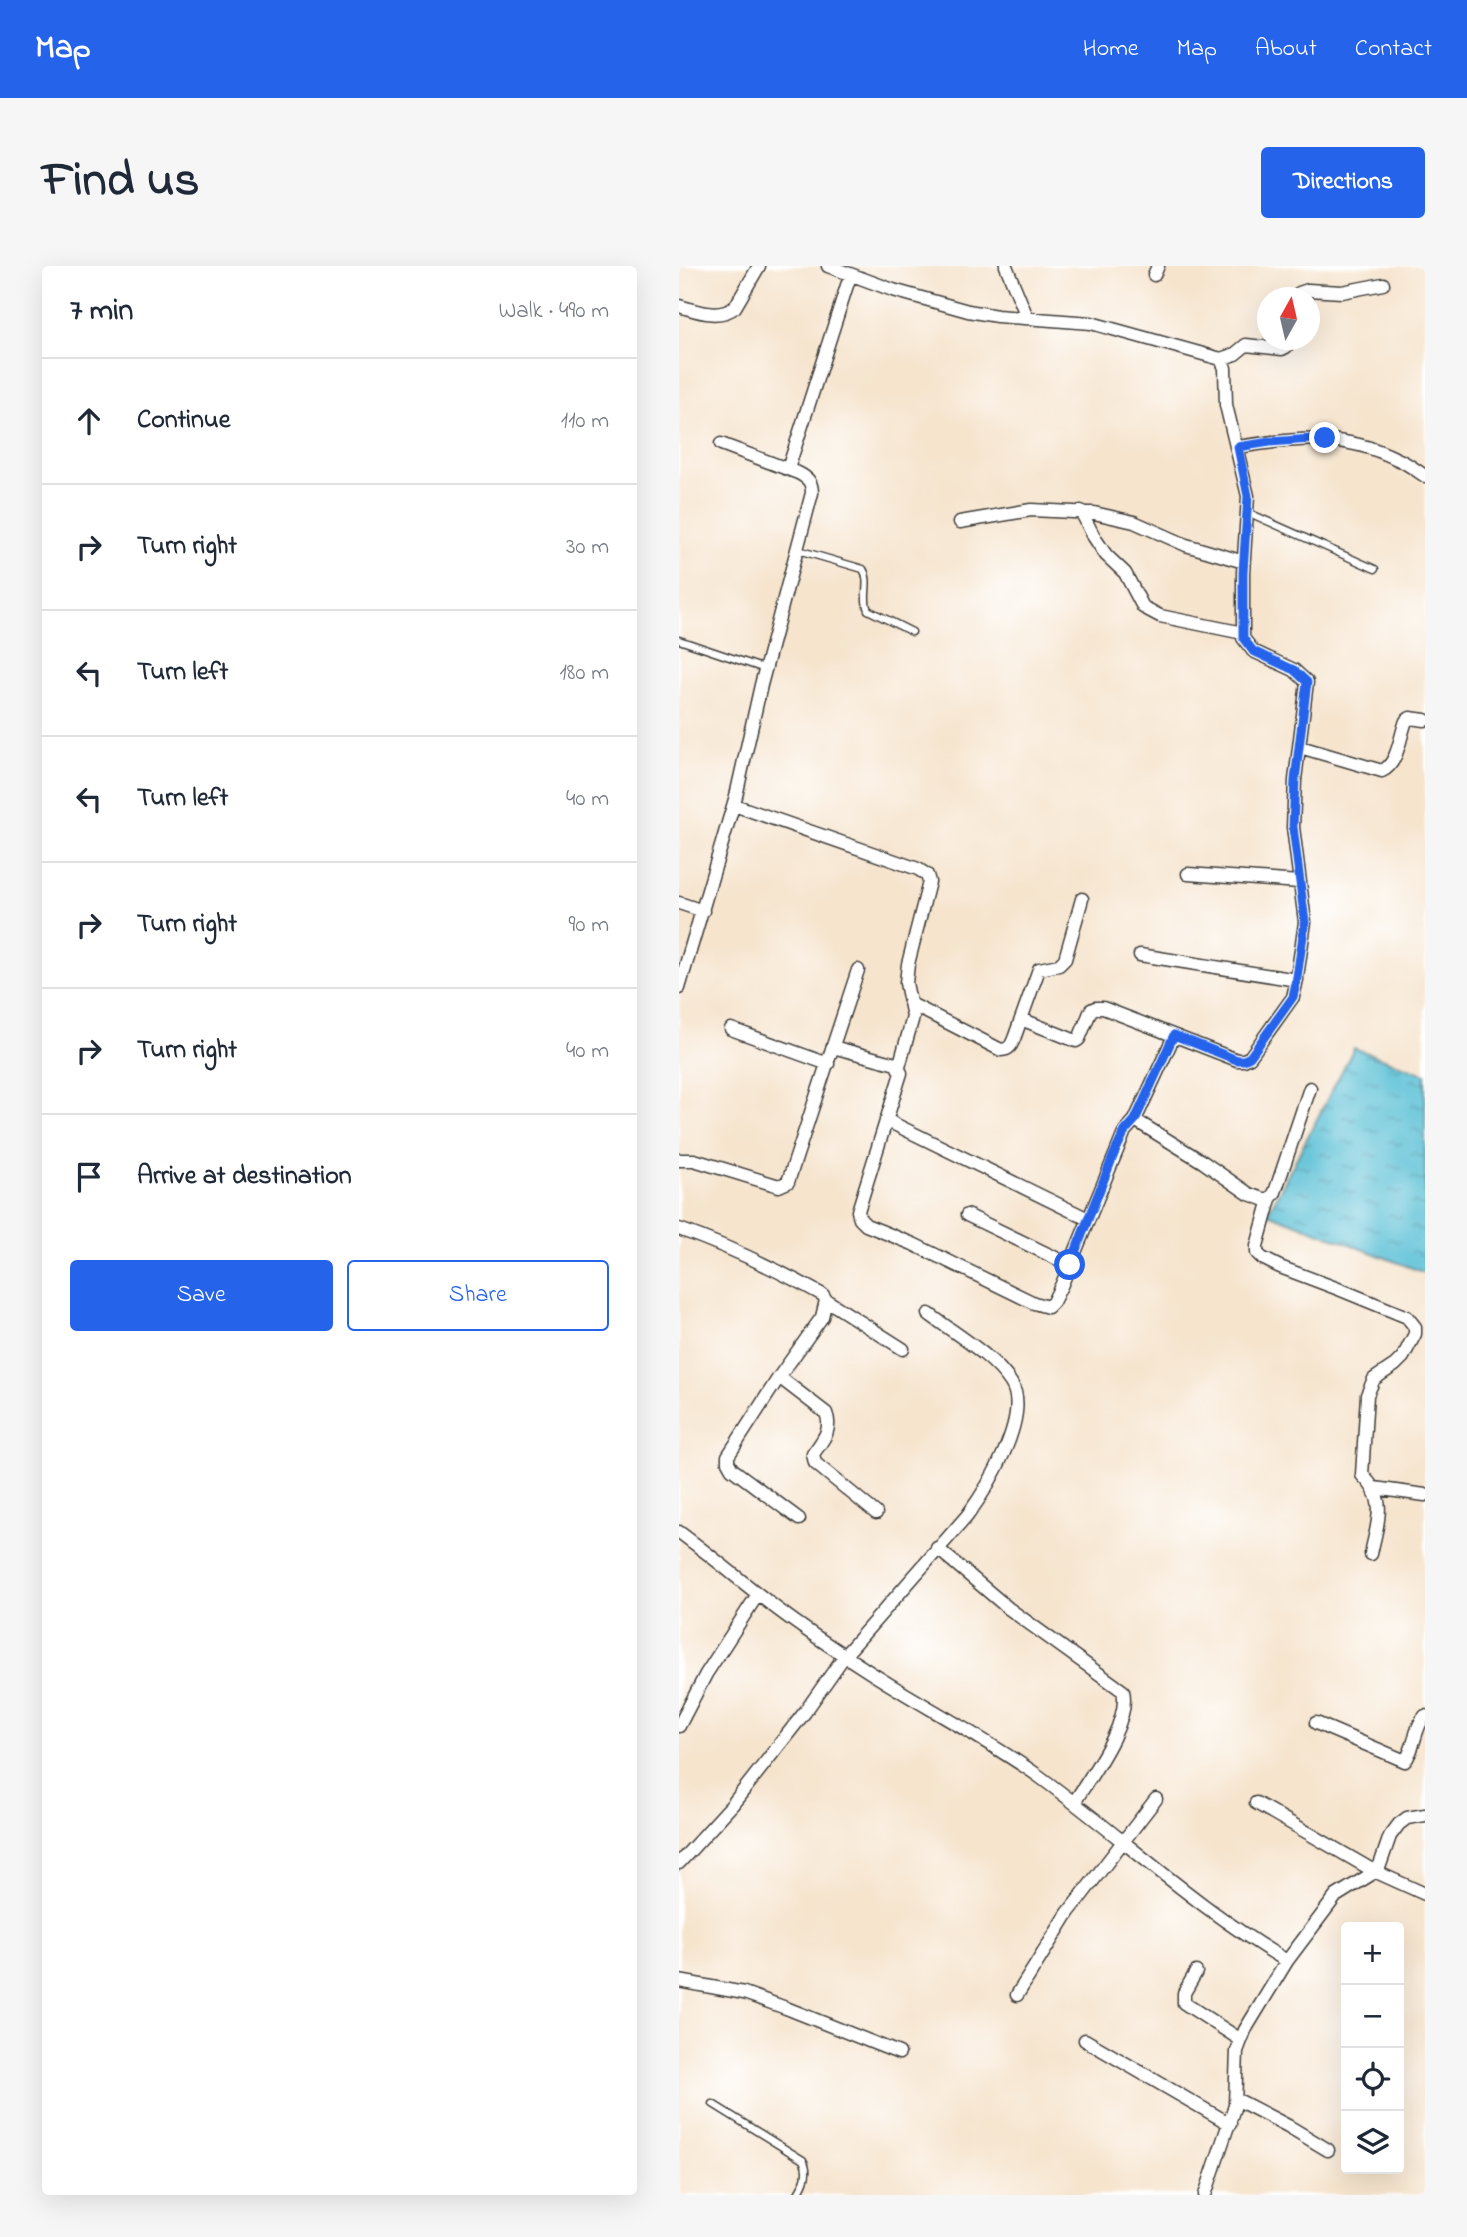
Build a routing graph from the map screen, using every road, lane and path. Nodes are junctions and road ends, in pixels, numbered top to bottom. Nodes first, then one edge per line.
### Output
1 (759, 266) edge
2 (828, 266) edge
3 (1006, 266) edge
4 (851, 276) junction
5 (1383, 284) dead end
6 (1320, 291) edge
7 (679, 306) edge
8 (1027, 317) junction
9 (1257, 346) edge
10 (1221, 359) junction
11 (721, 444) dead end
12 (1238, 447) junction
13 (788, 469) junction
14 (1425, 476) edge
15 (1081, 512) junction
16 (1247, 512) junction
17 (960, 522) dead end
18 (798, 550) junction
19 (1244, 562) junction
20 (1375, 569) dead end
21 (912, 632) dead end
22 (1243, 633) junction
23 (679, 640) edge
24 (765, 669) junction
25 (1425, 720) edge
26 (1300, 747) junction
27 (734, 805) junction
28 (1188, 874) dead end
29 (1300, 882) junction
30 (1082, 899) dead end
31 (679, 903) edge
32 (702, 911) junction
33 (1140, 955) dead end
34 (858, 970) dead end
35 (1297, 980) junction
36 (679, 988) edge
37 (911, 1004) junction
38 (1021, 1019) junction
39 (731, 1029) dead end
40 (1174, 1035) junction
41 (833, 1047) junction
42 (828, 1064) junction
43 (899, 1068) junction
44 (1310, 1088) dead end
45 (886, 1120) junction
46 (1135, 1120) junction
47 (679, 1160) edge
48 (1270, 1199) junction
49 (967, 1215) dead end
50 (1088, 1219) junction
51 (679, 1229) edge
52 (1070, 1265) junction
53 (826, 1300) junction
54 (929, 1314) dead end
55 (903, 1349) dead end
56 (779, 1377) junction
57 (1374, 1488) junction
58 (1425, 1495) edge
59 (876, 1513) dead end
60 (799, 1518) dead end
61 (679, 1532) edge
62 (937, 1548) junction
63 (1371, 1554) dead end
64 (758, 1594) junction
65 (845, 1655) junction
66 (1425, 1716) edge
67 (680, 1720) edge
68 (1316, 1723) dead end
69 (1156, 1799) dead end
70 (1074, 1803) junction
71 (1256, 1803) dead end
72 (1425, 1815) edge
73 (1124, 1842) junction
74 (679, 1863) edge
75 (1374, 1871) junction
76 (1425, 1894) edge
77 (1287, 1961) junction
78 (1196, 1972) dead end
79 (679, 1981) edge
80 (1017, 1995) dead end
81 (1084, 2040) dead end
82 (1241, 2040) junction
83 (898, 2053) dead end
84 (1236, 2099) junction
85 (713, 2104) dead end
86 (1230, 2124) junction
87 (1328, 2150) dead end
88 (797, 2195) edge
89 (1205, 2195) edge

1 - 7 street
2 - 4 street
3 - 8 street
4 - 8 street
4 - 13 street
5 - 6 street
8 - 10 street
9 - 10 street
10 - 12 street
11 - 13 street
12 - 14 street
12 - 16 street
13 - 18 street
15 - 17 street
15 - 19 street
15 - 22 street
16 - 19 street
16 - 20 lane
18 - 21 lane
18 - 24 street
19 - 22 street
22 - 26 street
23 - 24 lane
24 - 27 street
25 - 26 street
26 - 29 street
27 - 32 street
27 - 37 street
28 - 29 street
29 - 35 street
30 - 38 street
31 - 32 street
32 - 36 street
33 - 35 street
34 - 41 street
35 - 40 street
37 - 38 street
37 - 43 street
38 - 40 street
39 - 42 street
40 - 46 street
41 - 42 street
41 - 43 street
42 - 47 street
43 - 45 street
44 - 48 street
45 - 50 street
45 - 52 street
46 - 48 street
46 - 50 street
48 - 57 street
49 - 52 street
50 - 52 street
51 - 53 street
53 - 55 street
53 - 56 street
54 - 62 street
56 - 59 street
56 - 60 street
57 - 58 street
57 - 63 street
61 - 64 street
62 - 65 street
62 - 70 street
64 - 65 street
64 - 67 street
65 - 70 street
65 - 74 street
66 - 68 street
69 - 73 street
70 - 73 street
71 - 75 street
72 - 75 street
73 - 77 street
73 - 80 street
75 - 76 street
75 - 77 street
77 - 82 street
78 - 82 street
79 - 83 street
81 - 86 street
82 - 84 street
84 - 86 street
84 - 87 street
85 - 88 lane
86 - 89 street

